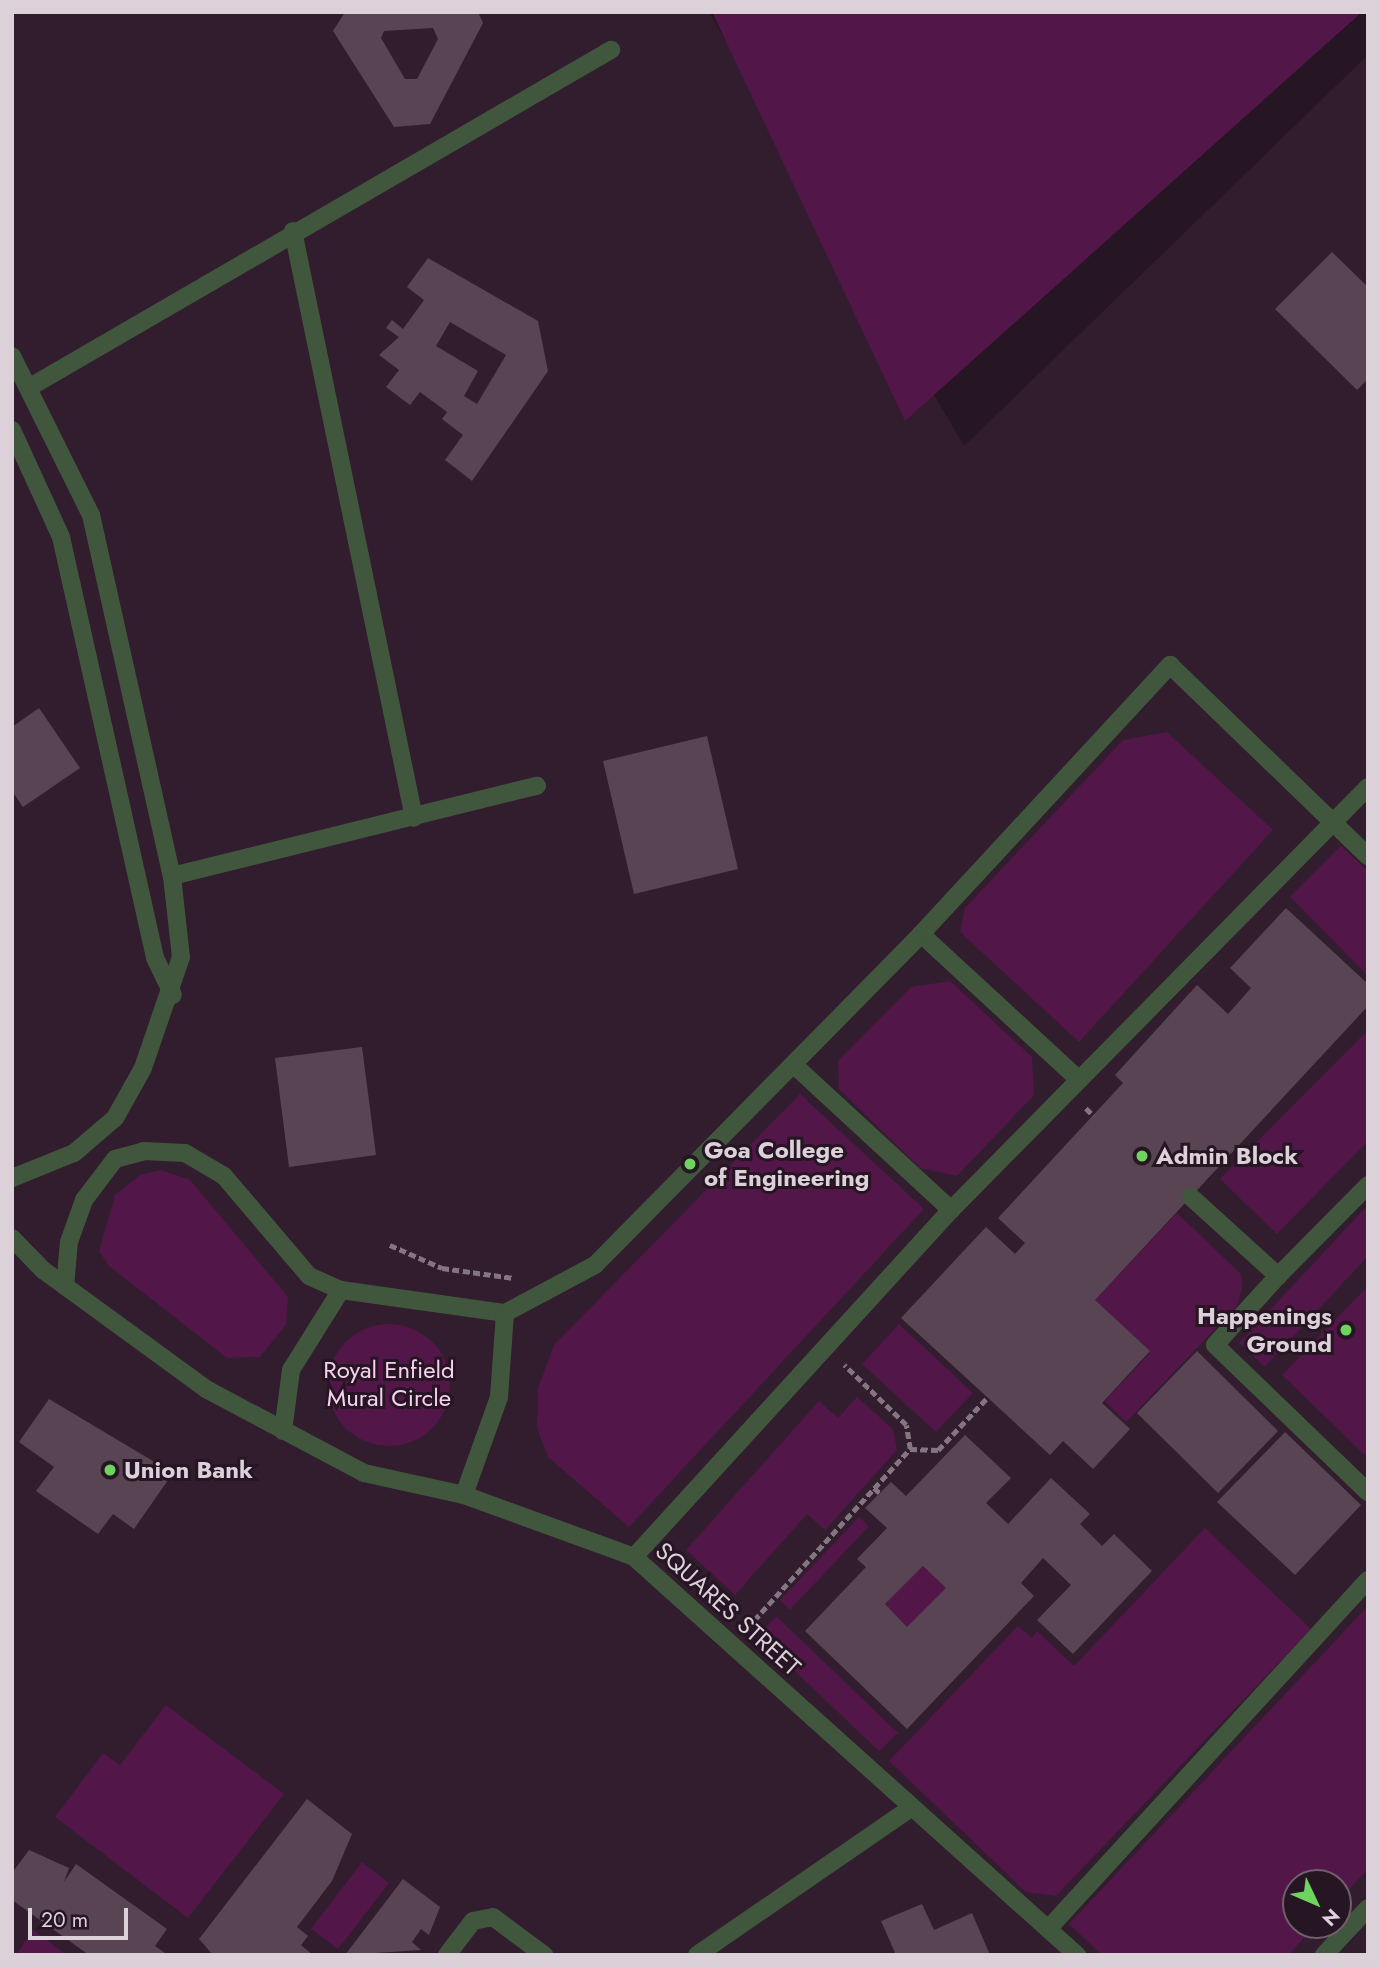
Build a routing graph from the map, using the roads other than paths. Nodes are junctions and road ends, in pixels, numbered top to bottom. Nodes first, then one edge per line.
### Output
1 (611, 50) dead end
2 (293, 231) junction
3 (12, 356) edge
4 (30, 387) junction
5 (12, 430) edge
6 (537, 786) dead end
7 (1368, 787) edge
8 (414, 818) junction
9 (1336, 826) junction
10 (1368, 856) edge
11 (172, 876) junction
12 (921, 934) junction
13 (173, 995) junction
14 (794, 1065) junction
15 (1078, 1079) junction
16 (12, 1178) edge
17 (1368, 1185) edge
18 (1191, 1197) dead end
19 (951, 1210) junction
20 (12, 1238) edge
21 (1278, 1276) junction
22 (65, 1286) junction
23 (341, 1290) junction
24 (505, 1313) junction
25 (284, 1431) junction
26 (1368, 1492) edge
27 (464, 1495) junction
28 (634, 1557) junction
29 (1368, 1580) edge
30 (912, 1807) junction
31 (1368, 1908) edge
32 (1048, 1929) junction
33 (447, 1955) edge
34 (544, 1955) edge
35 (696, 1955) edge
36 (1077, 1955) edge
37 (1324, 1955) edge

1 - 2 lane
2 - 4 lane
2 - 8 lane
3 - 4 lane
4 - 11 lane
5 - 13 lane
6 - 8 lane
7 - 9 lane
8 - 11 lane
9 - 10 lane
9 - 12 lane
9 - 15 lane
11 - 13 lane
12 - 14 lane
12 - 15 lane
13 - 16 lane
14 - 19 lane
14 - 24 lane
15 - 19 lane
17 - 21 lane
18 - 21 lane
19 - 28 lane
20 - 22 lane, SQUARES STREET
21 - 26 lane
22 - 23 lane
22 - 25 lane, SQUARES STREET
23 - 24 lane
23 - 25 lane
24 - 27 lane
25 - 27 lane, SQUARES STREET
27 - 28 lane, SQUARES STREET
28 - 30 lane, SQUARES STREET
29 - 32 lane
30 - 32 lane, SQUARES STREET
30 - 35 lane
31 - 37 lane
32 - 36 lane, SQUARES STREET
33 - 34 lane

